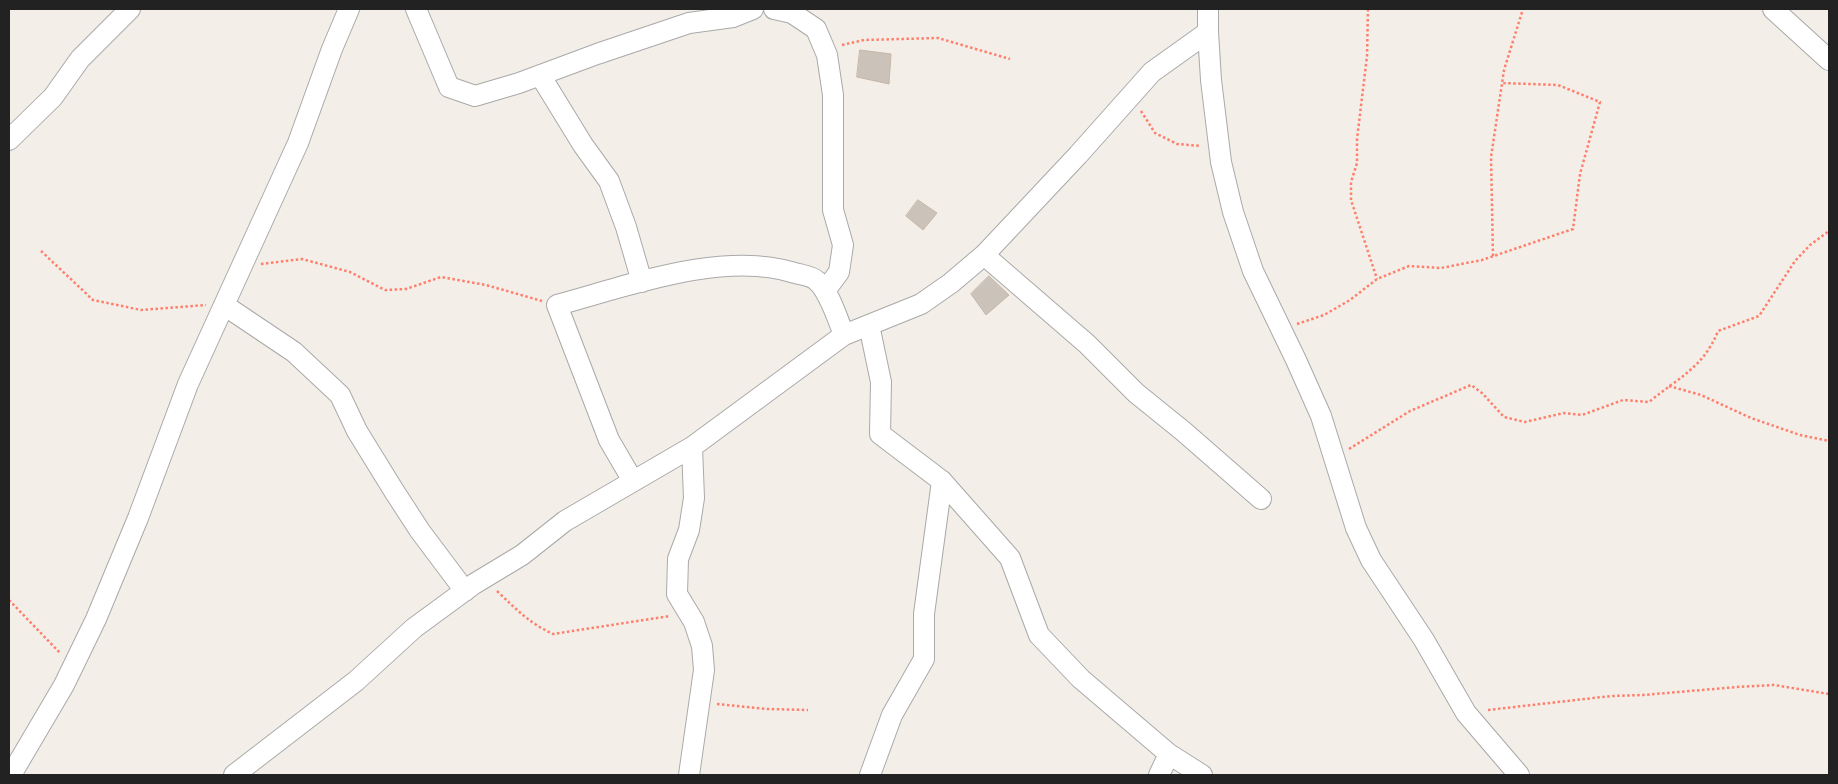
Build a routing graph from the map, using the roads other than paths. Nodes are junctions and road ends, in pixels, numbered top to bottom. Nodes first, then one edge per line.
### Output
1 (130, 9) edge
2 (349, 9) edge
3 (416, 9) edge
4 (754, 9) edge
5 (774, 9) edge
6 (1208, 9) edge
7 (1773, 9) edge
8 (1208, 32) junction
9 (1829, 60) edge
10 (540, 75) junction
11 (9, 140) edge
12 (984, 255) junction
13 (642, 282) junction
14 (824, 291) junction
15 (224, 305) junction
16 (869, 325) junction
17 (844, 335) junction
18 (692, 447) junction
19 (942, 481) junction
20 (633, 482) junction
21 (1261, 499) dead end
22 (470, 587) junction
23 (1169, 754) junction
24 (11, 775) edge
25 (234, 775) edge
26 (688, 775) edge
27 (870, 775) edge
28 (1159, 775) edge
29 (1202, 775) edge
30 (1519, 775) edge

1 - 11 street
2 - 15 street
3 - 10 street
4 - 10 street
5 - 14 street
6 - 8 street
7 - 9 street
8 - 12 street
8 - 30 street
10 - 13 street
12 - 16 street
12 - 21 street
13 - 14 street
13 - 20 street
14 - 17 street
15 - 22 street
15 - 24 street
16 - 17 street
16 - 19 street
17 - 18 street
18 - 20 street
18 - 26 street
19 - 23 street
19 - 27 street
20 - 22 street
22 - 25 street
23 - 28 street
23 - 29 street

